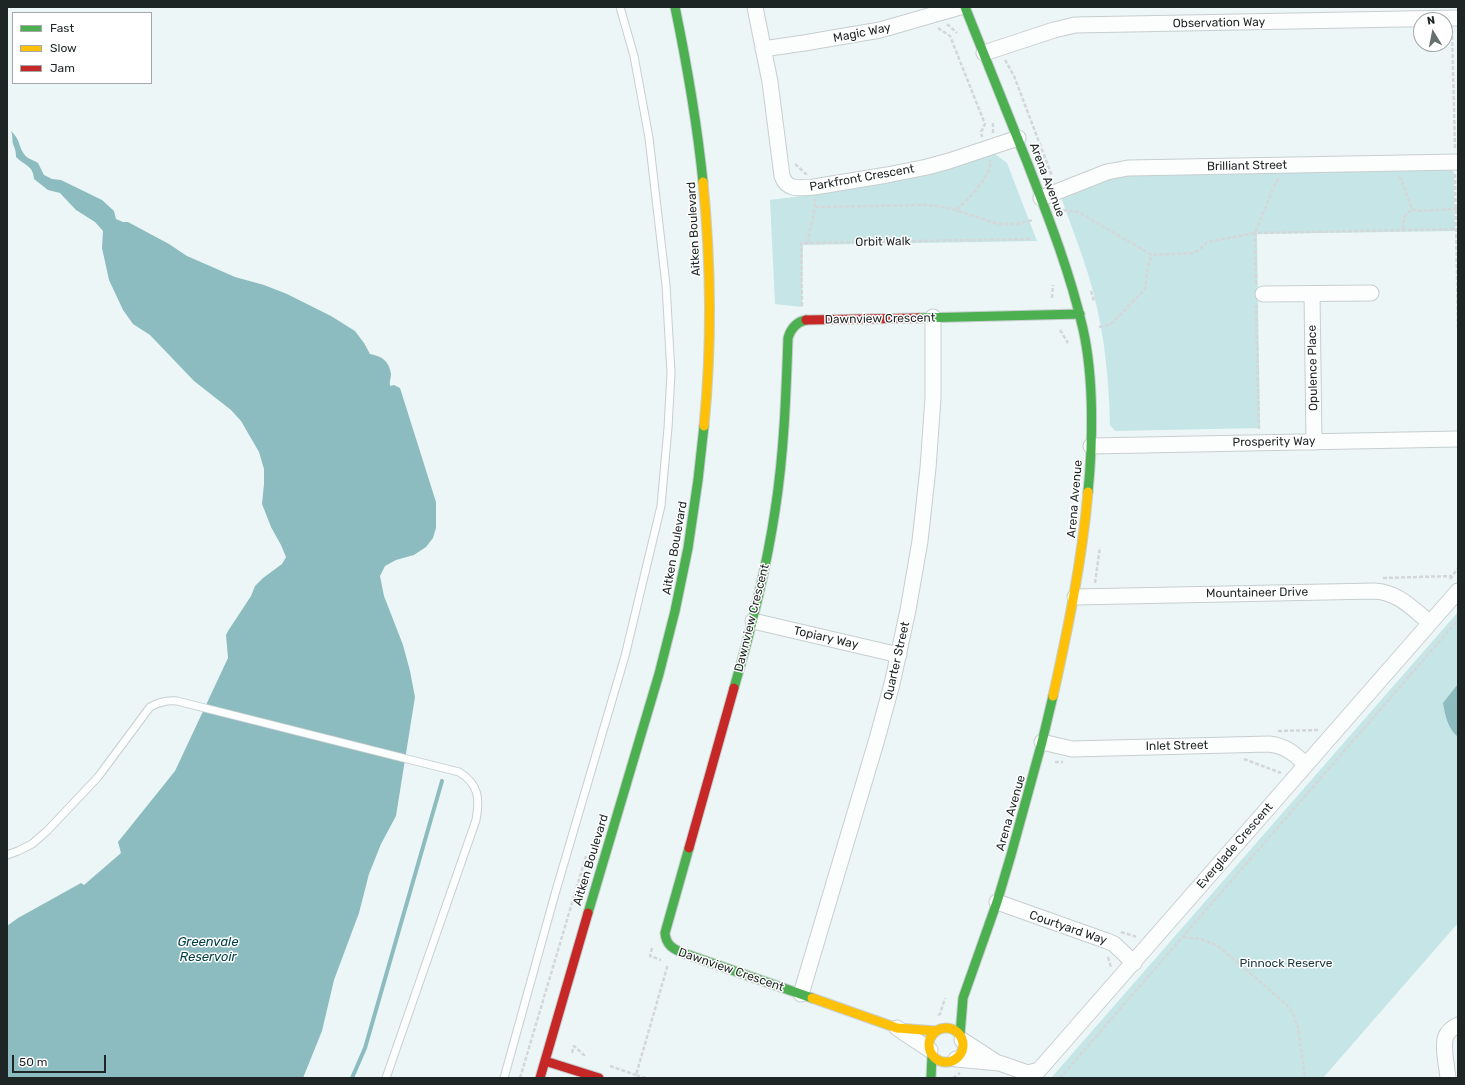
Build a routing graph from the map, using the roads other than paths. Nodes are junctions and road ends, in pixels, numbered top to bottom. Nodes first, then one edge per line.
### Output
1 (620, 7) edge
2 (675, 7) edge
3 (755, 7) edge
4 (960, 7) edge
5 (965, 7) edge
6 (1455, 18) edge
7 (763, 49) junction
8 (984, 53) junction
9 (1018, 138) junction
10 (1457, 162) edge
11 (1041, 198) junction
12 (1371, 293) dead end
13 (1263, 294) dead end
14 (1312, 294) junction
15 (1080, 314) junction
16 (933, 317) junction
17 (1458, 439) edge
18 (1314, 442) junction
19 (1091, 446) junction
20 (1452, 587) edge
21 (1075, 597) junction
22 (754, 621) junction
23 (1430, 623) junction
24 (899, 655) junction
25 (1042, 742) junction
26 (1306, 765) junction
27 (7, 855) edge
28 (997, 902) junction
29 (1129, 957) junction
30 (801, 994) junction
31 (963, 998) junction
32 (953, 1011) dead end
33 (947, 1019) dead end
34 (1458, 1025) edge
35 (897, 1028) junction
36 (938, 1030) junction
37 (961, 1038) junction
38 (931, 1053) junction
39 (954, 1060) junction
40 (545, 1061) junction
41 (999, 1064) junction
42 (943, 1074) dead end
43 (542, 1077) edge
44 (386, 1078) edge
45 (504, 1078) edge
46 (600, 1078) edge
47 (931, 1078) edge
48 (1448, 1078) edge

1 - 45 lane
2 - 40 street, Aitken Boulevard
3 - 7 street, Parkfront Crescent
4 - 7 street, Magic Way
5 - 8 street, Arena Avenue
6 - 8 street, Observation Way
7 - 9 street, Parkfront Crescent
8 - 9 street, Arena Avenue
9 - 11 street, Arena Avenue
10 - 11 street, Brilliant Street
11 - 15 street, Arena Avenue
12 - 14 street
13 - 14 street
14 - 18 street, Opulence Place
15 - 16 street, Dawnview Crescent
15 - 19 street, Arena Avenue
16 - 22 street, Dawnview Crescent
16 - 24 street, Quarter Street
17 - 18 street, Prosperity Way
18 - 19 street, Prosperity Way
19 - 21 street, Arena Avenue
20 - 23 street, Everglade Crescent
21 - 23 street, Mountaineer Drive
21 - 25 street, Arena Avenue
22 - 24 street, Topiary Way
22 - 30 street, Dawnview Crescent
23 - 26 street, Everglade Crescent
24 - 30 street, Quarter Street
25 - 26 street, Inlet Street
25 - 28 street, Arena Avenue
26 - 29 street, Everglade Crescent
27 - 44 lane
28 - 29 street, Courtyard Way
28 - 31 street, Arena Avenue
29 - 41 street, Everglade Crescent
30 - 35 street, Dawnview Crescent
31 - 32 street, Arena Avenue
31 - 37 street, Arena Avenue
33 - 36 street
34 - 48 street
35 - 36 street, Dawnview Crescent
35 - 38 street, Dawnview Crescent
36 - 37 street
36 - 38 street
37 - 39 street
37 - 41 street, Everglade Crescent
38 - 39 street
38 - 47 street
39 - 41 street, Everglade Crescent
39 - 42 street
40 - 43 street, Aitken Boulevard
40 - 46 street

